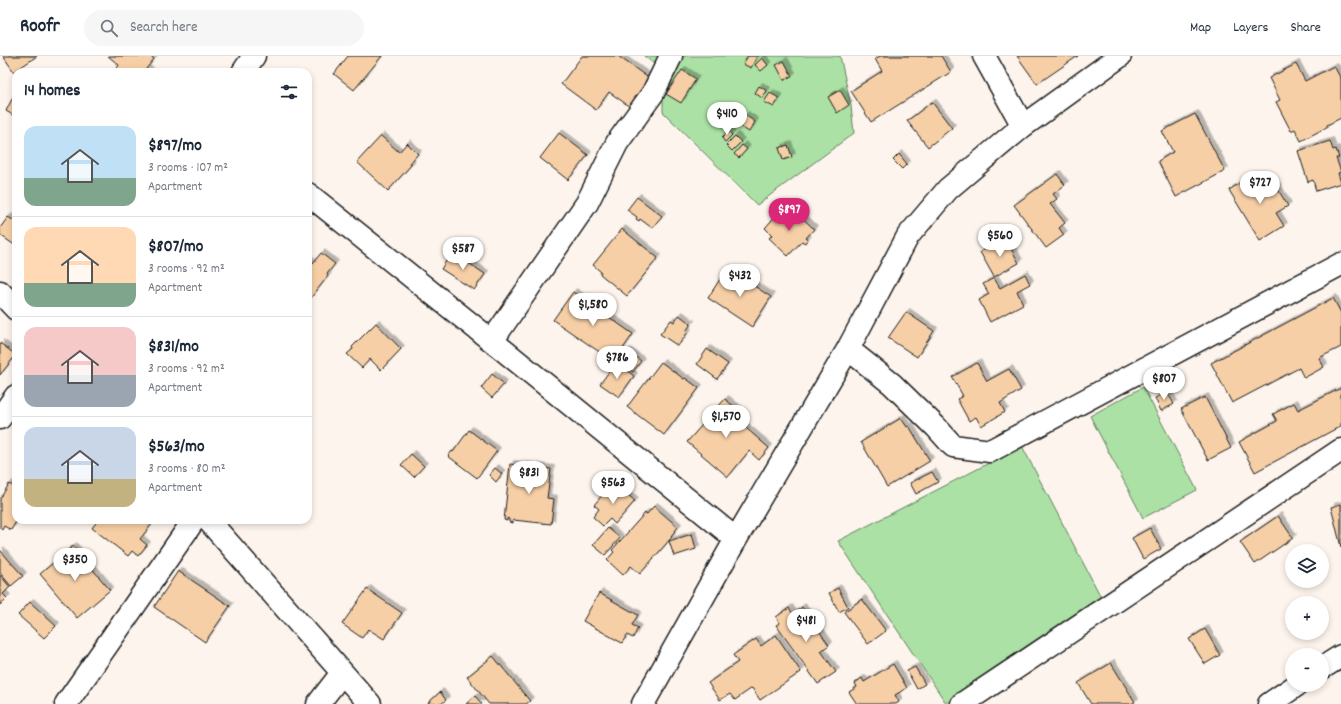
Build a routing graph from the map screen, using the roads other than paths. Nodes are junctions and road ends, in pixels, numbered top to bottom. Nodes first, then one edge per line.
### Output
1 (254, 56) edge
2 (671, 56) edge
3 (984, 56) edge
4 (1120, 56) edge
5 (246, 68) edge
6 (1023, 126) junction
7 (312, 197) edge
8 (1341, 264) edge
9 (0, 292) edge
10 (12, 305) edge
11 (492, 341) junction
12 (848, 349) junction
13 (12, 402) edge
14 (0, 418) edge
15 (1341, 450) edge
16 (191, 524) edge
17 (212, 524) edge
18 (736, 539) junction
19 (1341, 656) edge
20 (1329, 664) edge
21 (342, 672) junction
22 (1287, 692) edge
23 (66, 704) edge
24 (318, 704) edge
25 (370, 704) edge
26 (643, 704) edge
27 (962, 704) edge
28 (1269, 704) edge

1 - 5 street
2 - 11 street
3 - 6 street
4 - 6 street
6 - 12 street
7 - 11 street
8 - 12 street
9 - 10 street
11 - 18 street
12 - 18 street
13 - 14 street
15 - 27 street
16 - 23 street
17 - 21 street
18 - 26 street
19 - 20 street
21 - 24 street
21 - 25 street
22 - 28 street

